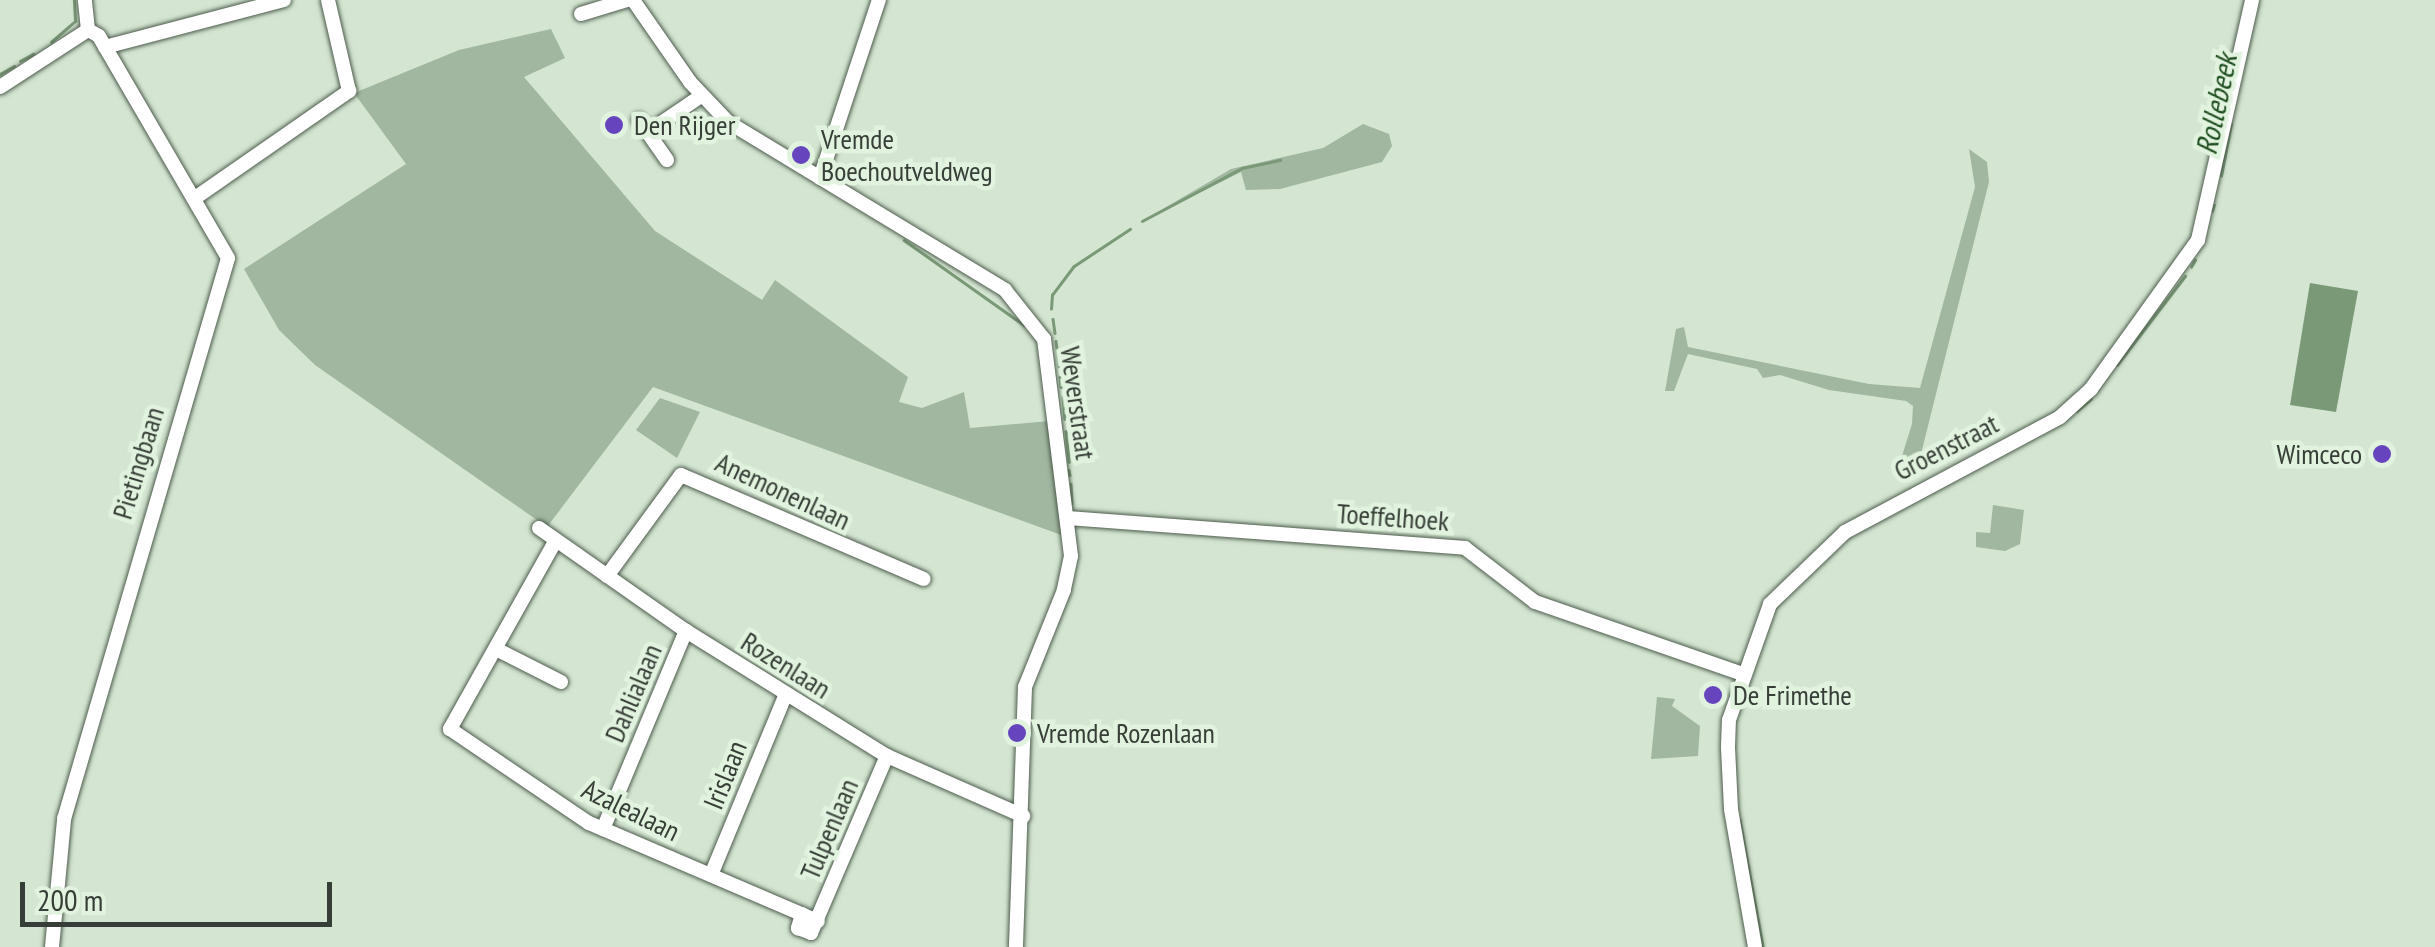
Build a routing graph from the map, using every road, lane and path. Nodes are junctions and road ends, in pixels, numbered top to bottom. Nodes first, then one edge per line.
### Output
1 (85, 0) edge
2 (284, 0) edge
3 (328, 0) edge
4 (630, 0) edge
5 (879, 0) edge
6 (2252, 0) edge
7 (581, 14) dead end
8 (88, 30) junction
9 (106, 47) junction
10 (0, 88) edge
11 (700, 96) junction
12 (667, 160) dead end
13 (820, 178) junction
14 (196, 198) junction
15 (1068, 518) junction
16 (539, 528) dead end
17 (556, 540) junction
18 (608, 576) junction
19 (924, 579) dead end
20 (686, 631) junction
21 (496, 649) junction
22 (1744, 674) junction
23 (561, 682) dead end
24 (786, 694) junction
25 (886, 756) junction
26 (1023, 816) junction
27 (603, 829) junction
28 (711, 876) junction
29 (818, 921) joint
30 (52, 947) edge
31 (1016, 947) edge
32 (1756, 947) edge

1 - 8 street
2 - 9 street
3 - 14 street
4 - 7 street
4 - 11 street, Weverstraat
5 - 13 street
6 - 22 street, Groenstraat
8 - 9 street, Pietingbaan
8 - 10 street
9 - 14 street, Pietingbaan
11 - 12 street
11 - 13 street, Weverstraat
13 - 15 street, Weverstraat
14 - 30 street, Pietingbaan
15 - 22 street, Toeffelhoek
15 - 26 street, Weverstraat
16 - 17 street, Rozenlaan
17 - 18 street, Rozenlaan
17 - 21 street
18 - 19 street, Anemonenlaan
18 - 20 street, Rozenlaan
20 - 24 street, Rozenlaan
20 - 27 street, Dahlialaan
21 - 23 street
21 - 27 street, Azalealaan
22 - 32 street, Groenstraat
24 - 25 street, Rozenlaan
24 - 28 street, Irislaan
25 - 26 street, Rozenlaan
25 - 29 street, Tulpenlaan
26 - 31 street, Weverstraat
27 - 28 street, Azalealaan
28 - 29 street, Azalealaan

